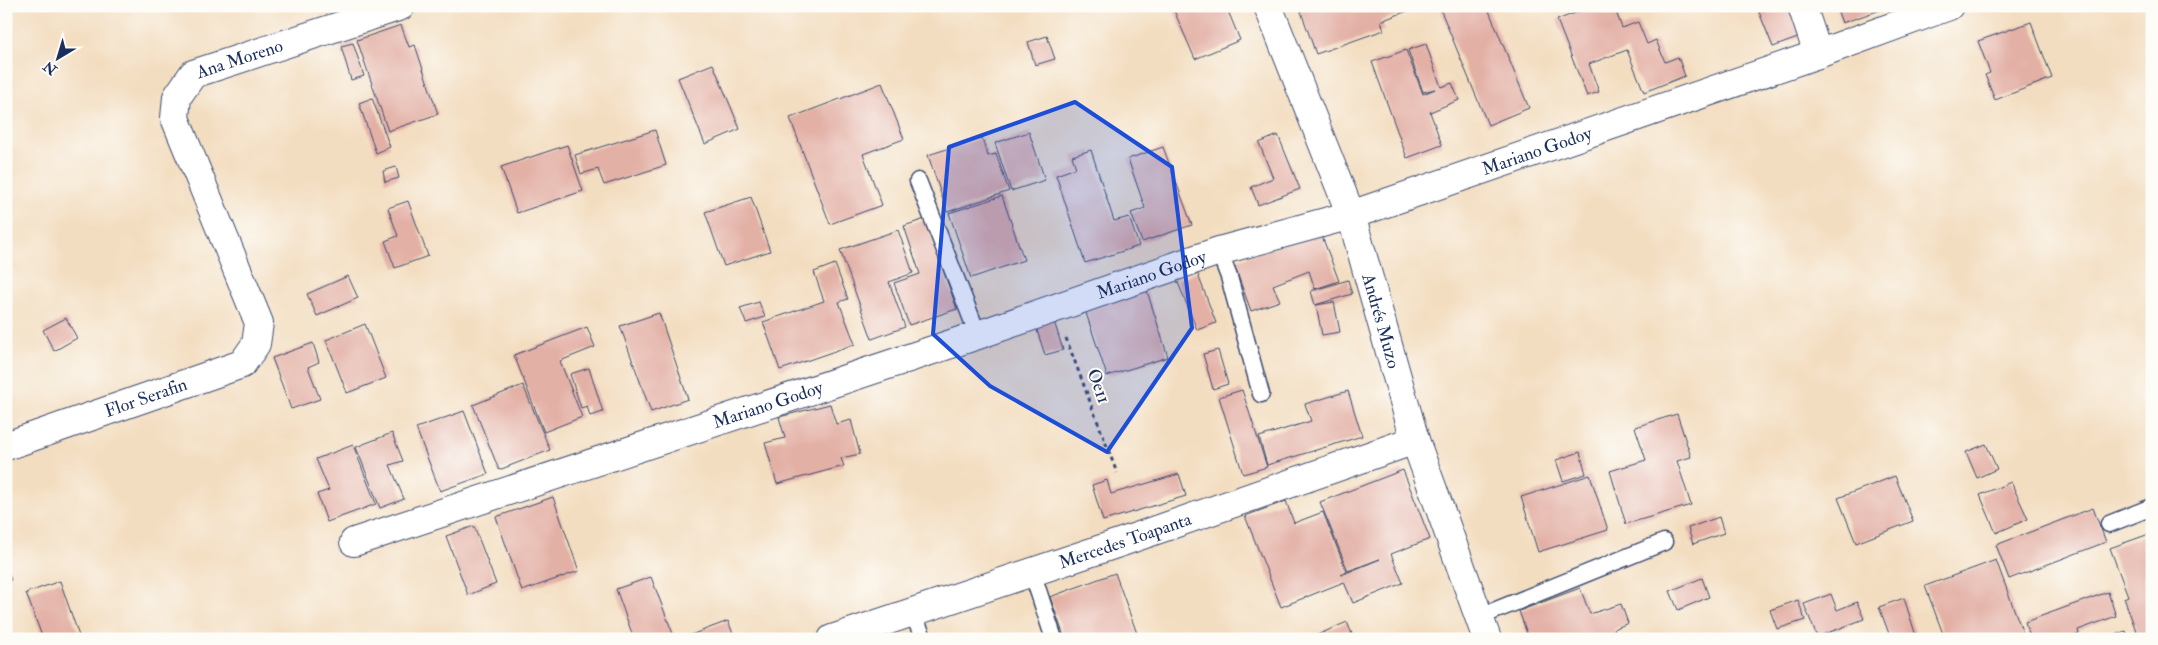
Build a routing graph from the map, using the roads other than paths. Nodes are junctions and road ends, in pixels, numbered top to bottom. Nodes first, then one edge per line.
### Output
1 (401, 6) edge
2 (1268, 6) edge
3 (1802, 6) edge
4 (1949, 6) edge
5 (1818, 54) junction
6 (918, 181) dead end
7 (1351, 216) junction
8 (1219, 252) junction
9 (259, 323) joint
10 (978, 335) junction
11 (1261, 394) dead end
12 (1415, 440) junction
13 (6, 446) edge
14 (2152, 507) edge
15 (2109, 524) dead end
16 (354, 542) dead end
17 (1664, 542) dead end
18 (1032, 572) junction
19 (912, 612) junction
20 (1483, 628) edge
21 (832, 639) edge
22 (924, 639) edge
23 (1054, 639) edge

1 - 9 street, Ana Moreno
2 - 7 street, Andrés Muzo
3 - 5 street
4 - 5 street, Mariano Godoy
5 - 7 street, Mariano Godoy
6 - 10 lane
7 - 8 street, Mariano Godoy
7 - 12 street, Andrés Muzo
8 - 10 street, Mariano Godoy
8 - 11 lane
9 - 13 street, Flor Serafin
10 - 16 street, Mariano Godoy
12 - 18 street, Mercedes Toapanta
12 - 20 street, Andrés Muzo
14 - 15 lane
17 - 20 lane
18 - 19 street, Mercedes Toapanta
18 - 23 lane
19 - 21 street, Mercedes Toapanta
19 - 22 lane

